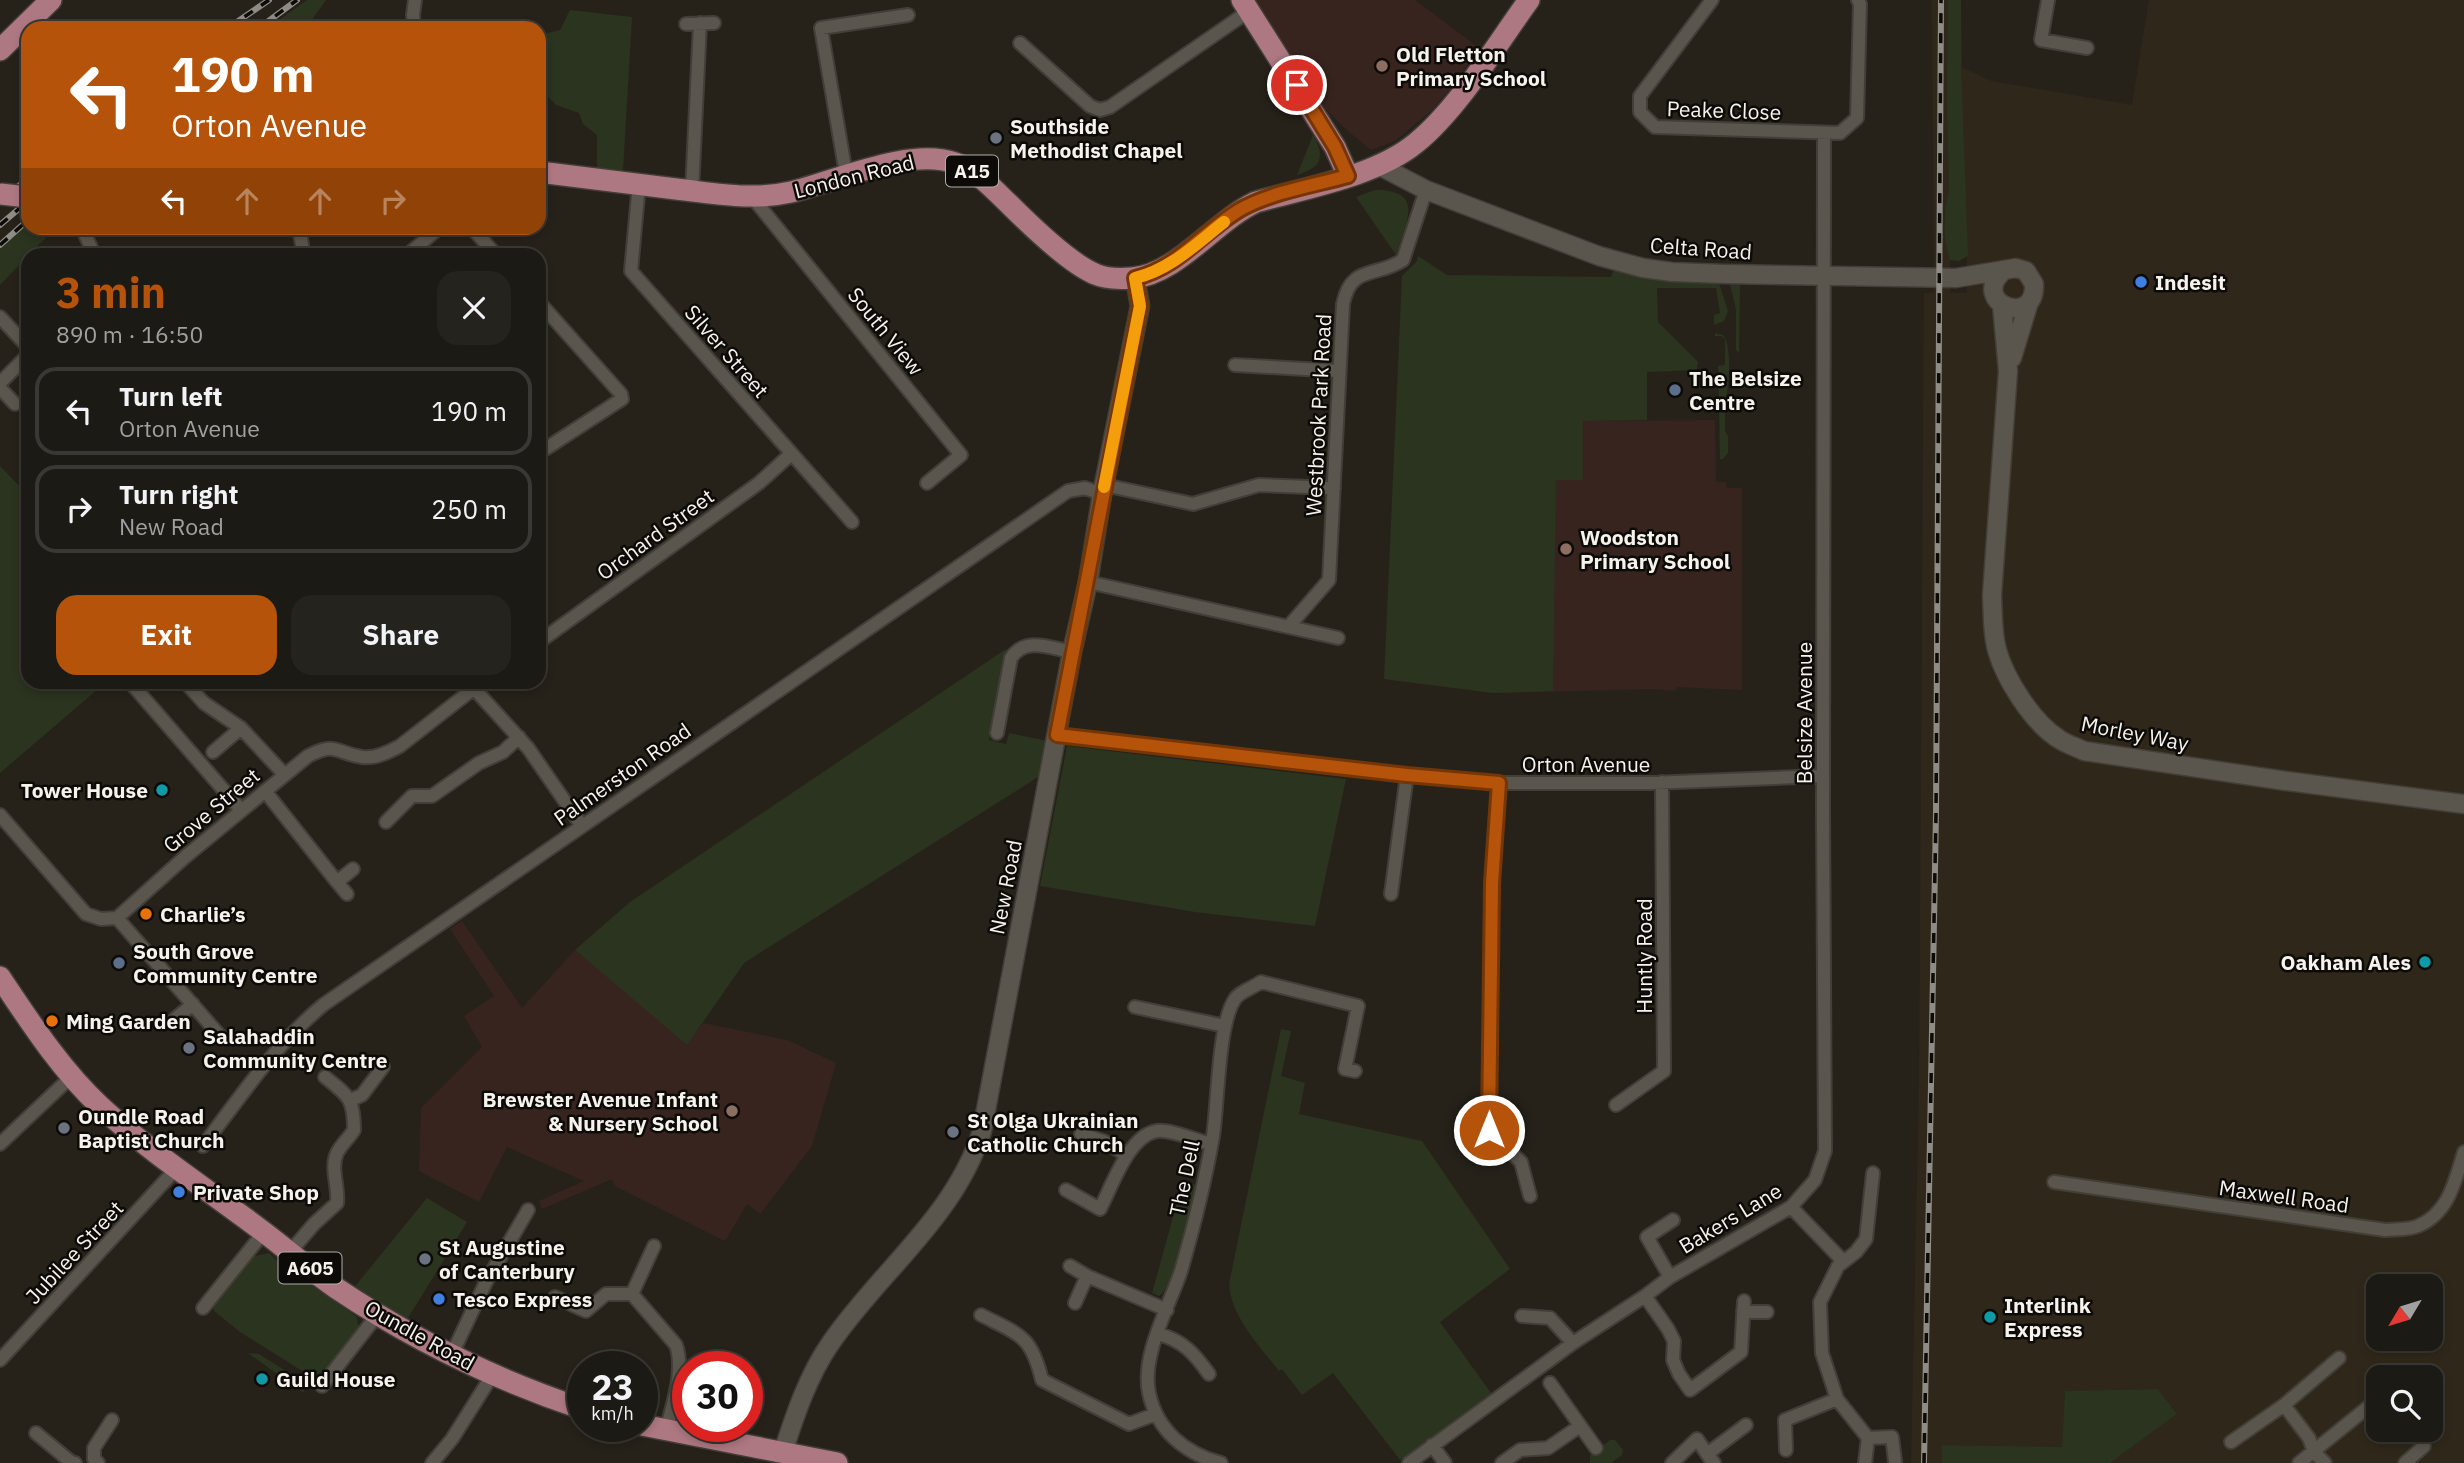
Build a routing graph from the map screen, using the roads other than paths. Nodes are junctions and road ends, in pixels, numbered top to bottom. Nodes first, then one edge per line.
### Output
1 (51, 0) edge
2 (415, 0) edge
3 (1529, 0) edge
4 (1713, 0) edge
5 (1858, 0) edge
6 (2048, 0) edge
7 (1246, 6) edge
8 (908, 15) dead end
9 (30, 21) edge
10 (414, 21) edge
11 (715, 23) dead end
12 (21, 29) edge
13 (1020, 43) dead end
14 (2087, 48) dead end
15 (0, 50) edge
16 (1824, 133) junction
17 (1378, 165) junction
18 (546, 173) edge
19 (846, 174) junction
20 (1348, 176) junction
21 (639, 184) junction
22 (1426, 190) junction
23 (692, 191) junction
24 (0, 194) edge
25 (21, 196) edge
26 (753, 198) junction
27 (430, 235) edge
28 (415, 248) edge
29 (2002, 272) junction
30 (1824, 275) junction
31 (1135, 278) junction
32 (1956, 278) junction
33 (1999, 302) junction
34 (2029, 302) junction
35 (546, 310) edge
36 (0, 317) edge
37 (21, 340) edge
38 (21, 363) edge
39 (1235, 365) dead end
40 (1339, 371) junction
41 (2008, 371) junction
42 (0, 386) edge
43 (15, 404) dead end
44 (546, 448) edge
45 (791, 454) junction
46 (928, 483) dead end
47 (1334, 488) junction
48 (1103, 489) junction
49 (852, 522) dead end
50 (1088, 582) junction
51 (1289, 626) junction
52 (546, 637) edge
53 (1338, 638) dead end
54 (1072, 652) junction
55 (136, 689) edge
56 (191, 689) edge
57 (469, 689) edge
58 (479, 689) edge
59 (240, 728) junction
60 (997, 733) dead end
61 (1057, 735) junction
62 (519, 737) junction
63 (213, 752) dead end
64 (284, 774) junction
65 (1407, 775) junction
66 (1824, 776) junction
67 (1662, 782) junction
68 (1499, 783) junction
69 (265, 791) junction
70 (2464, 804) edge
71 (241, 810) junction
72 (0, 815) edge
73 (386, 822) dead end
74 (582, 825) junction
75 (353, 869) dead end
76 (337, 881) junction
77 (346, 894) dead end
78 (1391, 894) dead end
79 (117, 918) junction
80 (0, 977) edge
81 (193, 1004) junction
82 (1135, 1007) dead end
83 (175, 1019) dead end
84 (1225, 1026) junction
85 (220, 1037) dead end
86 (383, 1067) dead end
87 (1355, 1071) dead end
88 (72, 1076) junction
89 (325, 1077) dead end
90 (351, 1100) junction
91 (1616, 1105) dead end
92 (1081, 1134) dead end
93 (0, 1144) edge
94 (1211, 1144) junction
95 (203, 1146) dead end
96 (1825, 1151) joint
97 (2464, 1152) edge
98 (1128, 1155) junction
99 (176, 1169) junction
100 (1873, 1173) dead end
101 (2054, 1182) dead end
102 (1066, 1190) dead end
103 (1530, 1196) dead end
104 (1791, 1207) junction
105 (528, 1210) dead end
106 (1673, 1220) dead end
107 (264, 1232) junction
108 (654, 1246) dead end
109 (290, 1252) junction
110 (1843, 1261) junction
111 (1070, 1266) dead end
112 (1087, 1276) junction
113 (1670, 1277) junction
114 (632, 1294) junction
115 (1645, 1296) junction
116 (555, 1297) dead end
117 (1075, 1303) dead end
118 (203, 1308) dead end
119 (1167, 1310) junction
120 (1766, 1312) dead end
121 (378, 1314) junction
122 (981, 1315) dead end
123 (1522, 1316) dead end
124 (1159, 1334) junction
125 (1573, 1343) junction
126 (452, 1354) junction
127 (2339, 1358) dead end
128 (0, 1360) edge
129 (492, 1374) junction
130 (1209, 1374) dead end
131 (1550, 1383) dead end
132 (322, 1387) dead end
133 (1837, 1399) junction
134 (567, 1404) edge
135 (2284, 1405) junction
136 (2366, 1409) edge
137 (1156, 1413) junction
138 (112, 1420) dead end
139 (1746, 1424) dead end
140 (1580, 1426) junction
141 (658, 1429) edge
142 (666, 1431) junction
143 (36, 1433) dead end
144 (1868, 1438) junction
145 (2231, 1443) dead end
146 (1432, 1446) junction
147 (2424, 1446) dead end
148 (1596, 1448) dead end
149 (1786, 1450) dead end
150 (783, 1452) junction
151 (2314, 1452) junction
152 (1710, 1458) edge
153 (96, 1461) edge
154 (1895, 1461) dead end
155 (77, 1463) edge
156 (432, 1463) edge
157 (836, 1463) edge
158 (1222, 1463) edge
159 (1409, 1463) edge
160 (1444, 1463) edge
161 (1502, 1463) edge
162 (1672, 1463) edge
163 (1865, 1463) edge
164 (2299, 1463) edge
165 (2325, 1463) edge
166 (2405, 1463) edge

1 - 9 main road
2 - 10 street
3 - 17 main road, London Road / A15
4 - 16 street, Peake Close
5 - 16 street, Peake Close
6 - 14 street
7 - 13 street
7 - 20 main road
8 - 19 street
11 - 23 street
12 - 15 main road
16 - 30 street
17 - 20 main road, London Road / A15
17 - 22 street, Celta Road
18 - 21 main road, London Road / A15
19 - 26 main road, London Road / A15
19 - 31 main road, London Road / A15
20 - 31 main road, London Road / A15
21 - 23 main road, London Road / A15
21 - 45 street, Silver Street
22 - 30 street, Celta Road
22 - 40 street, Westbrook Park Road
23 - 26 main road, London Road / A15
24 - 25 main road, bridge
26 - 46 street, South View
27 - 28 street
29 - 32 street, Celta Road
29 - 33 street
29 - 34 street
30 - 32 street, Celta Road
30 - 66 street, Belsize Avenue
31 - 48 street, New Road
32 - 33 street, Celta Road
33 - 34 street
33 - 41 street, Morley Way
34 - 41 street, Morley Way
35 - 44 street
36 - 37 street
38 - 42 street
39 - 40 street
40 - 47 street, Westbrook Park Road
41 - 70 street, Morley Way
42 - 43 street
45 - 49 street, Silver Street
45 - 52 street, Orchard Street
47 - 48 street, Palmerston Road
47 - 51 street, Westbrook Park Road
48 - 50 street, New Road
48 - 74 street, Palmerston Road
50 - 51 street
50 - 54 street, New Road
51 - 53 street
54 - 60 street
54 - 61 street, New Road
55 - 71 street
56 - 59 street
57 - 64 street, Grove Street
58 - 62 street
59 - 63 street
59 - 64 street
61 - 65 street, Orton Avenue
61 - 150 street, New Road
62 - 73 street
62 - 74 street
64 - 69 street, Grove Street
65 - 68 street, Orton Avenue
65 - 78 street
66 - 67 street, Orton Avenue
66 - 96 street, Belsize Avenue
67 - 68 street, Orton Avenue
67 - 91 street, Huntly Road
68 - 103 street
69 - 71 street, Grove Street
69 - 76 street
71 - 79 street, Grove Street
72 - 79 street
74 - 95 street, Palmerston Road
75 - 76 street
76 - 77 street
79 - 81 street
80 - 88 main road, Oundle Road / A605
81 - 83 street
81 - 85 street
82 - 84 street
84 - 87 street, The Dell
84 - 94 street, The Dell
86 - 90 street
88 - 93 street
88 - 99 main road, Oundle Road / A605
89 - 90 street
90 - 109 street
92 - 98 street
94 - 98 street
94 - 119 street, The Dell
96 - 104 street, Bakers Lane
97 - 101 street, Maxwell Road
98 - 102 street
99 - 107 main road, Oundle Road / A605
99 - 128 street, Jubilee Street
100 - 110 street
104 - 110 street
104 - 113 street, Bakers Lane
105 - 126 street
106 - 113 street, Bakers Lane
107 - 109 main road, Oundle Road / A605
107 - 118 street
108 - 114 street
109 - 121 main road, Oundle Road / A605
110 - 133 street
111 - 112 street
112 - 117 street
112 - 119 street
113 - 115 street, Bakers Lane
114 - 116 street
114 - 142 street
115 - 120 street
115 - 125 street, Bakers Lane
119 - 124 street, The Dell
121 - 126 main road, Oundle Road / A605
121 - 132 street
122 - 137 street
123 - 125 street
124 - 130 street
124 - 137 street, The Dell
125 - 146 street, Bakers Lane
126 - 129 main road, Oundle Road / A605
127 - 135 street
129 - 134 main road, Oundle Road / A605
129 - 156 street
131 - 140 street
133 - 144 street
133 - 149 street
135 - 145 street
135 - 151 street
136 - 151 street
137 - 158 street, The Dell
138 - 153 street
139 - 152 street
140 - 148 street
140 - 161 street
141 - 142 main road
142 - 150 main road
143 - 155 street
144 - 154 street
144 - 163 street
146 - 159 street, Bakers Lane
146 - 160 street
147 - 166 street
150 - 157 main road
151 - 164 street
151 - 165 street
152 - 162 street
153 - 155 street

